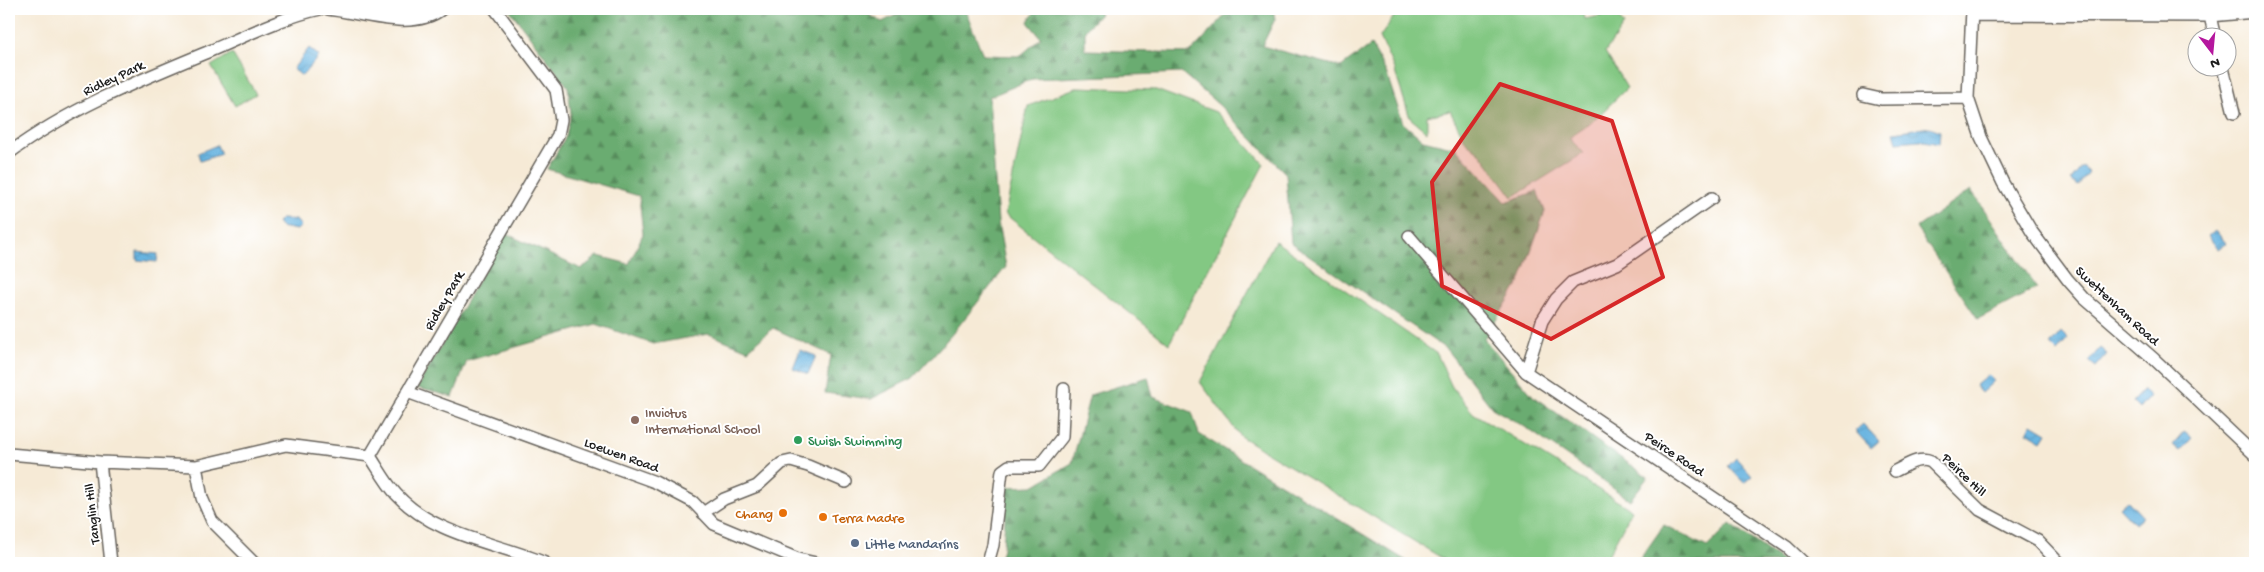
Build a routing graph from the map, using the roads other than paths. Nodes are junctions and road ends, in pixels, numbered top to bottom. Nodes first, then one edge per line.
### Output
1 (320, 9) edge
2 (328, 9) edge
3 (442, 9) edge
4 (495, 9) edge
5 (1972, 12) edge
6 (2255, 12) edge
7 (2210, 16) junction
8 (2213, 28) edge
9 (2225, 78) edge
10 (1863, 95) dead end
11 (1968, 98) junction
12 (2234, 113) dead end
13 (9, 153) edge
14 (1712, 198) dead end
15 (1409, 236) dead end
16 (1526, 372) junction
17 (1064, 389) dead end
18 (407, 392) junction
19 (9, 454) edge
20 (2255, 455) edge
21 (370, 456) junction
22 (100, 462) junction
23 (196, 466) junction
24 (1895, 471) dead end
25 (846, 482) dead end
26 (703, 513) junction
27 (111, 563) edge
28 (254, 563) edge
29 (544, 563) edge
30 (816, 563) edge
31 (988, 563) edge
32 (1804, 563) edge
33 (2059, 563) edge

1 - 13 street, Ridley Park
2 - 3 street
4 - 18 street, Ridley Park
5 - 7 street
5 - 11 street, Swettenham Road
6 - 7 street
7 - 8 street
9 - 12 street
10 - 11 street
11 - 20 street, Swettenham Road
14 - 16 street
15 - 16 street, Peirce Road
16 - 32 street, Peirce Road
17 - 31 street
18 - 21 street, Ridley Park
18 - 26 street, Loewen Road
19 - 22 street
21 - 23 street
21 - 29 street
22 - 23 street
22 - 27 street, Tanglin Hill
23 - 28 street
24 - 33 street, Peirce Hill
25 - 26 street
26 - 30 street, Loewen Road

